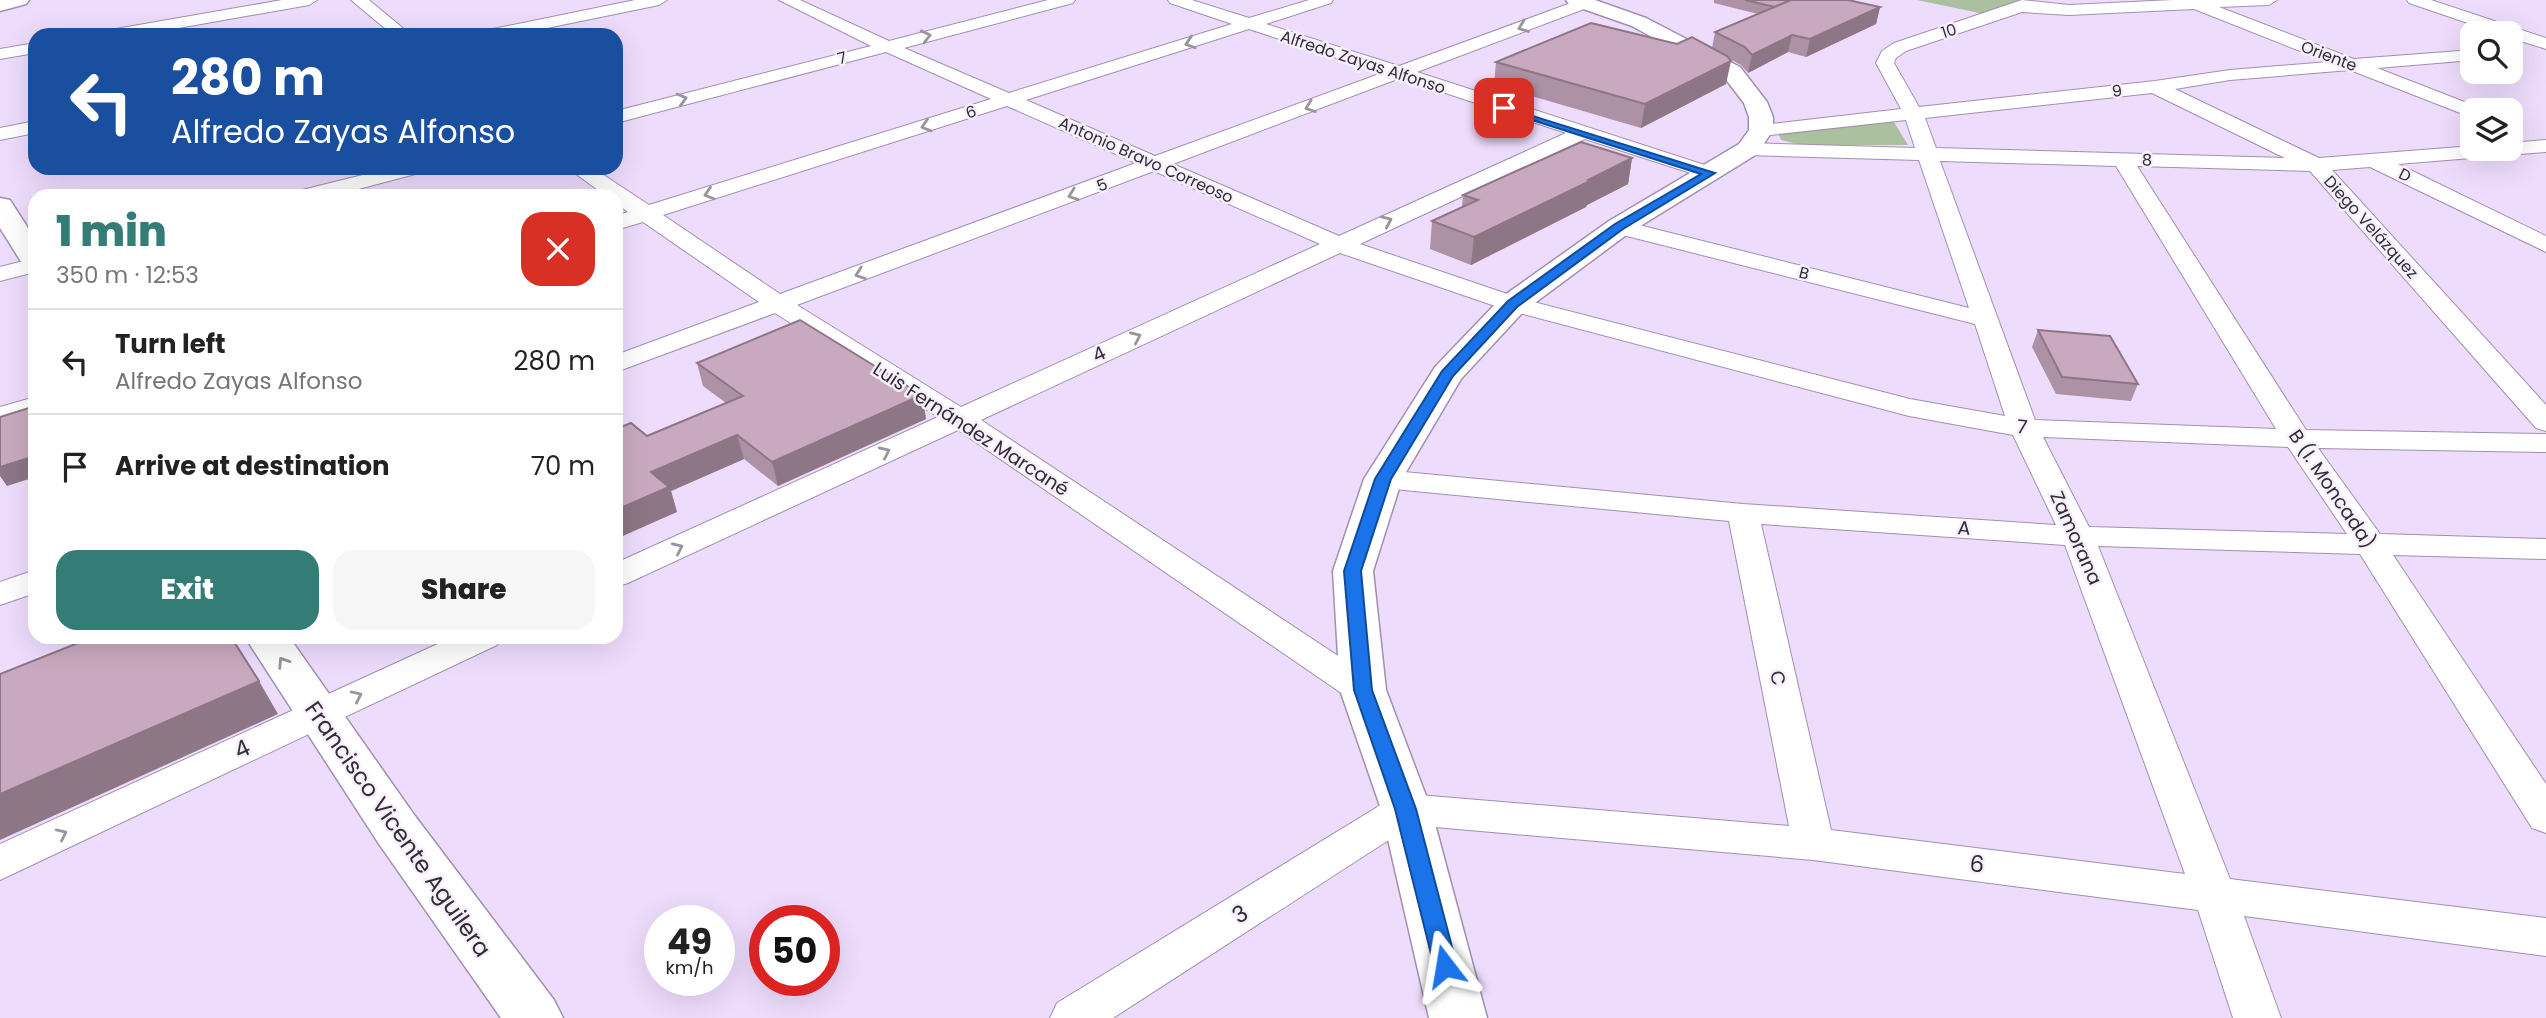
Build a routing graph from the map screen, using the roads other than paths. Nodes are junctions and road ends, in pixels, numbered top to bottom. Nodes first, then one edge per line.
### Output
1 (19, 0) edge
2 (309, 0) edge
3 (359, 0) edge
4 (659, 0) edge
5 (787, 0) edge
6 (1067, 0) edge
7 (1176, 0) edge
8 (1325, 0) edge
9 (2269, 0) edge
10 (2415, 0) edge
11 (1581, 2) edge
12 (2027, 3) edge
13 (2193, 3) edge
14 (0, 5) edge
15 (1248, 24) junction
16 (150, 28) edge
17 (394, 28) edge
18 (522, 28) edge
19 (886, 46) junction
20 (2546, 46) edge
21 (28, 49) edge
22 (2523, 50) edge
23 (0, 54) edge
24 (2460, 56) edge
25 (1885, 63) joint
26 (2352, 65) junction
27 (1400, 74) junction
28 (2155, 87) junction
29 (1010, 100) junction
30 (2460, 107) edge
31 (1913, 113) junction
32 (623, 115) edge
33 (28, 128) edge
34 (2523, 131) edge
35 (0, 134) edge
36 (1582, 134) junction
37 (2253, 135) junction
38 (1754, 139) junction
39 (2546, 140) edge
40 (2546, 146) edge
41 (1926, 152) junction
42 (2122, 159) junction
43 (2376, 161) junction
44 (1155, 165) junction
45 (2316, 165) junction
46 (1710, 173) junction
47 (388, 175) edge
48 (589, 175) edge
49 (334, 189) edge
50 (608, 189) edge
51 (623, 200) edge
52 (0, 206) edge
53 (644, 215) junction
54 (623, 221) edge
55 (1619, 226) junction
56 (1338, 244) junction
57 (2546, 245) edge
58 (28, 252) edge
59 (28, 265) edge
60 (0, 274) edge
61 (778, 304) junction
62 (1513, 304) junction
63 (1988, 320) junction
64 (623, 361) edge
65 (28, 407) edge
66 (0, 416) edge
67 (959, 418) junction
68 (2546, 422) edge
69 (2024, 428) junction
70 (2297, 439) junction
71 (2546, 443) edge
72 (1383, 479) junction
73 (1743, 513) junction
74 (2078, 536) junction
75 (2370, 544) junction
76 (2546, 549) edge
77 (623, 573) edge
78 (28, 584) edge
79 (0, 594) edge
80 (272, 644) edge
81 (469, 644) edge
82 (1363, 690) junction
83 (317, 714) junction
84 (1406, 809) junction
85 (2546, 817) edge
86 (1813, 844) junction
87 (0, 863) edge
88 (2214, 894) junction
89 (2546, 937) edge
90 (534, 1018) edge
91 (1073, 1018) edge
92 (1458, 1018) edge
93 (2258, 1018) edge

1 - 14 main road
2 - 16 street
3 - 17 street
4 - 18 street
5 - 19 street, Antonio Bravo Correoso
19 -> 6 street, 7
7 - 15 street, Alfredo Zayas Alfonso
8 - 15 street, 6
9 - 13 street, 10
10 - 20 street
11 -> 27 street, 5
11 - 38 main road
12 - 13 street, 10
12 - 25 street, 10
13 - 26 street, Oriente
15 - 27 street, Alfredo Zayas Alfonso
15 -> 29 street, 6
19 - 29 street, Antonio Bravo Correoso
32 -> 19 street, 7
20 - 22 street
21 - 23 street
24 - 26 street, 9
25 - 31 street, Zamorana
26 - 28 street, 9
26 - 30 street, Oriente
27 - 36 street, Alfredo Zayas Alfonso
27 -> 44 street, 5
28 - 31 street, 9
28 - 37 street, Diego Velázquez
29 - 44 street, Antonio Bravo Correoso
29 -> 53 street, 6
31 - 38 street, 9
31 - 41 street, Zamorana
33 - 35 street
34 - 39 street
36 - 46 street, Alfredo Zayas Alfonso
56 -> 36 street, 4
37 - 43 street, D
37 - 45 street, Diego Velázquez
38 - 41 street, 8
38 - 46 main road
40 - 43 street, 8
41 - 42 street, 8
41 - 63 street, Zamorana
42 - 45 street, 8
42 - 70 street, B (I. Moncada)
43 - 45 street, 8
43 - 57 street, D
44 - 56 street, Antonio Bravo Correoso
44 -> 61 street, 5
45 - 68 street, Diego Velázquez
46 - 55 main road
47 - 49 street
48 - 50 street, Luis Fernández Marcané
51 - 53 street, Luis Fernández Marcané
52 - 58 main road
53 - 54 street, 6
53 - 61 street, Luis Fernández Marcané
55 - 62 main road
55 - 63 street, B
56 - 62 street, Antonio Bravo Correoso
67 -> 56 street, 4
59 - 60 street
61 - 64 street, 5
61 - 67 street, Luis Fernández Marcané
62 - 69 street, 7
62 - 72 main road
63 - 69 street, Zamorana
65 - 66 street
77 -> 67 street, 4
67 - 82 street, Luis Fernández Marcané
69 - 70 street, 7
69 - 74 street, Zamorana
70 - 71 street, 7
70 - 75 street, B (I. Moncada)
72 - 73 street, A
72 - 82 main road
73 - 74 street, A
73 - 86 street, C
74 - 75 street, A
74 - 88 street, Zamorana
75 - 76 street, A
75 - 85 street, B (I. Moncada)
78 - 79 street
83 -> 80 main road, Francisco Vicente Aguilera
83 -> 81 street, 4
82 - 84 main road
87 -> 83 street, 4
83 - 90 main road, Francisco Vicente Aguilera
84 - 86 street, 6
84 - 91 street, 3
84 - 92 main road
86 - 88 street, 6
88 - 89 street, 6
88 - 93 street, Zamorana

